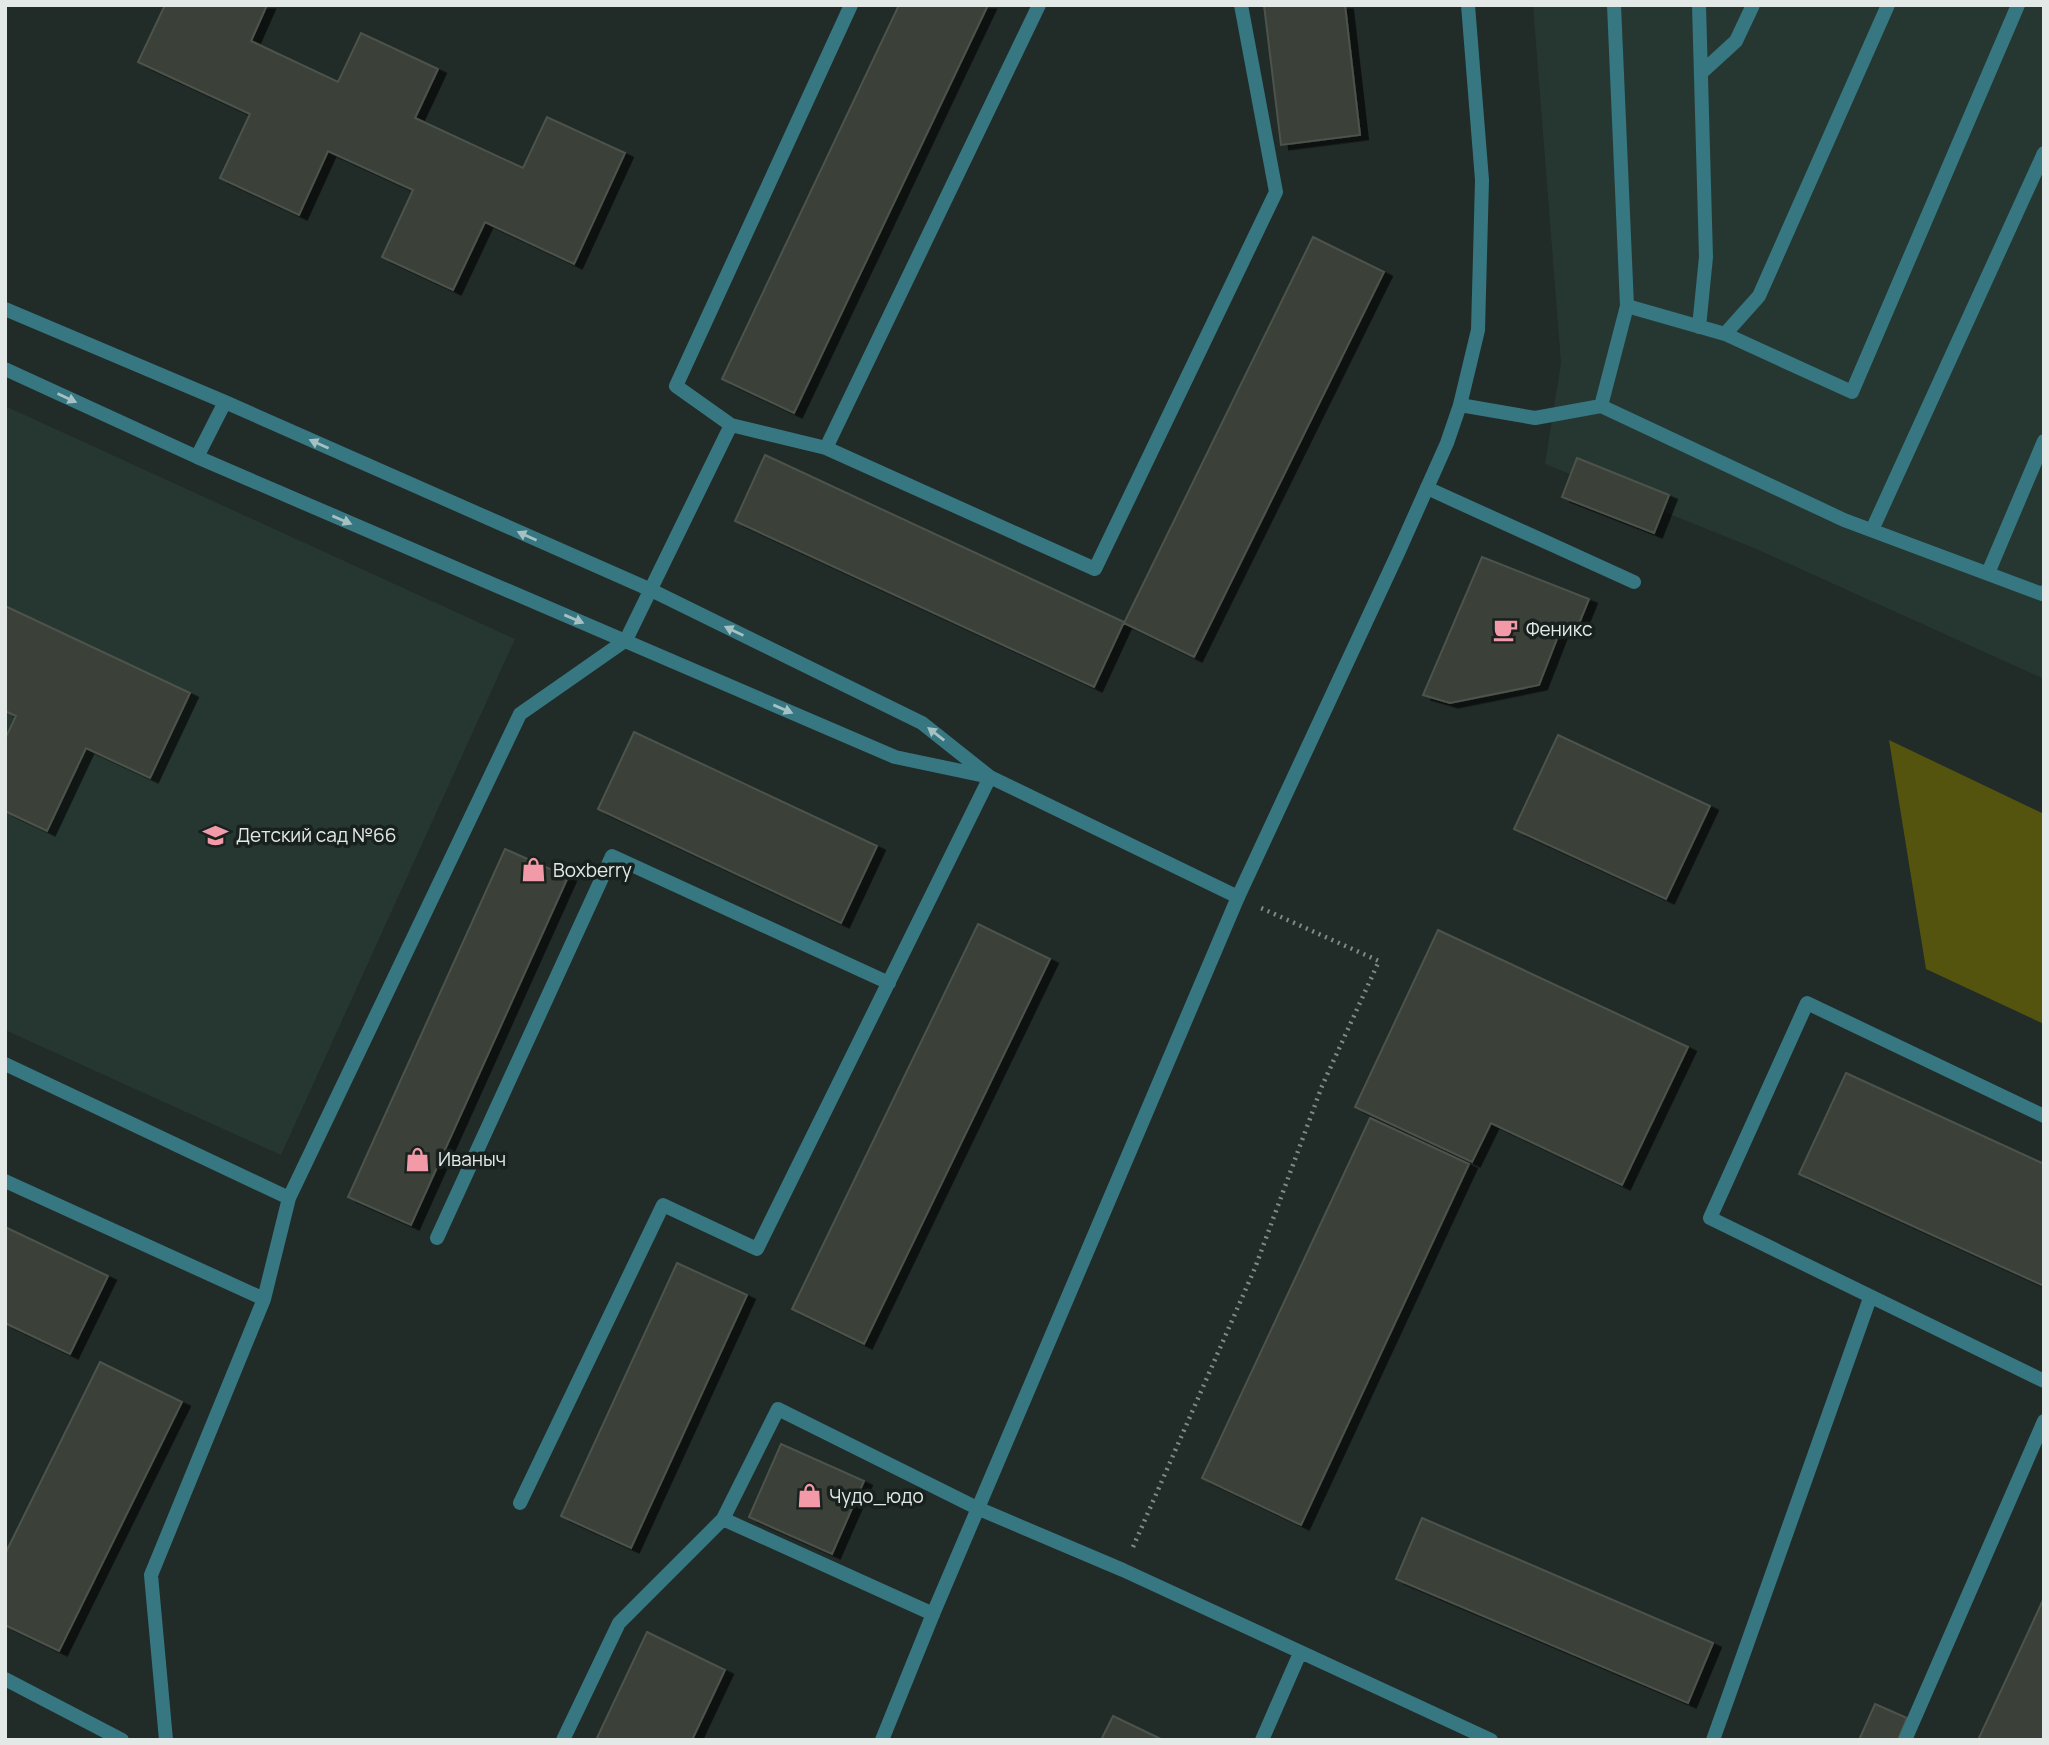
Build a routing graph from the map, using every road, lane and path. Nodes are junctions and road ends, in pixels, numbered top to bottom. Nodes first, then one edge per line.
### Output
1 (851, 5) edge
2 (1039, 5) edge
3 (1241, 5) edge
4 (1468, 5) edge
5 (1614, 5) edge
6 (1699, 5) edge
7 (1753, 5) edge
8 (1888, 5) edge
9 (2018, 5) edge
10 (1701, 73) junction
11 (2044, 153) edge
12 (1628, 306) junction
13 (5, 309) edge
14 (1699, 327) junction
15 (1725, 334) junction
16 (5, 369) edge
17 (225, 402) junction
18 (1460, 405) junction
19 (1601, 407) junction
20 (731, 425) junction
21 (2044, 441) edge
22 (826, 448) junction
23 (197, 457) junction
24 (1427, 488) junction
25 (1872, 530) junction
26 (1988, 573) junction
27 (1633, 582) dead end
28 (651, 590) junction
29 (2044, 592) edge
30 (626, 640) junction
31 (989, 777) junction
32 (1238, 897) junction
33 (889, 983) junction
34 (5, 1064) edge
35 (2044, 1116) edge
36 (5, 1181) edge
37 (289, 1198) junction
38 (437, 1238) dead end
39 (1870, 1298) junction
40 (264, 1299) junction
41 (2044, 1381) edge
42 (2044, 1421) edge
43 (520, 1503) dead end
44 (977, 1508) junction
45 (723, 1519) junction
46 (1123, 1570) junction
47 (933, 1614) junction
48 (1300, 1653) junction
49 (5, 1679) edge
50 (122, 1740) edge
51 (166, 1740) edge
52 (563, 1740) edge
53 (882, 1740) edge
54 (1262, 1740) edge
55 (1491, 1740) edge
56 (1713, 1740) edge
57 (1905, 1740) edge

1 - 20 street
2 - 22 street
3 - 22 street
4 - 18 street
5 - 12 street
6 - 10 street
7 - 10 street
8 - 15 street
9 - 15 street
10 - 14 street
11 - 25 street
12 - 14 street
12 - 19 street
13 - 17 street
14 - 15 street
16 -> 23 street
17 - 23 street
28 -> 17 street
18 - 19 street
18 - 24 street
19 - 25 street
20 - 22 street
20 - 28 street
21 - 26 street
23 -> 30 street
24 - 27 street
24 - 32 street
25 - 26 street
26 - 29 street
28 - 30 street
31 -> 28 street
30 -> 31 street
30 - 37 street
31 - 32 street
31 - 33 street
32 - 44 street
32 - 46 path
33 - 38 street
33 - 43 street
34 - 37 street
35 - 39 street
36 - 40 street
37 - 40 street
39 - 41 street
39 - 56 street
40 - 51 street
42 - 57 street
44 - 45 street
44 - 46 street
44 - 47 street
45 - 47 street
45 - 52 street
46 - 48 street
47 - 53 street
48 - 54 street
48 - 55 street
49 - 50 street

